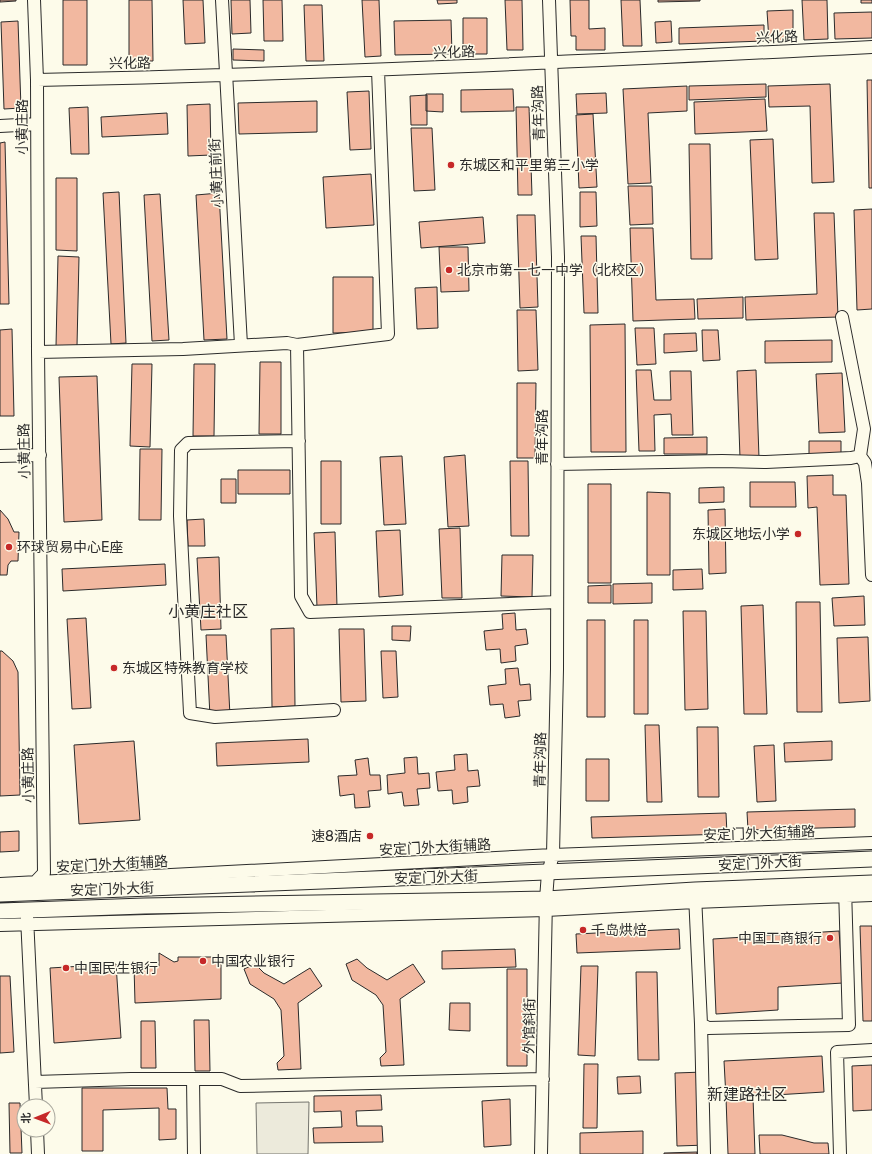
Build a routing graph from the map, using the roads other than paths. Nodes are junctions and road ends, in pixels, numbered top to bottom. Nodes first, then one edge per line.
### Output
1 (34, 0) edge
2 (222, 0) edge
3 (549, 0) edge
4 (872, 47) edge
5 (551, 63) junction
6 (378, 70) junction
7 (225, 76) junction
8 (37, 80) junction
9 (37, 124) junction
10 (0, 126) edge
11 (842, 317) dead end
12 (297, 344) junction
13 (241, 345) junction
14 (38, 352) junction
15 (299, 441) junction
16 (40, 455) junction
17 (0, 456) edge
18 (860, 456) junction
19 (557, 464) junction
20 (872, 575) edge
21 (557, 602) junction
22 (334, 710) dead end
23 (872, 843) edge
24 (627, 854) junction
25 (553, 855) junction
26 (872, 859) edge
27 (648, 869) junction
28 (548, 873) junction
29 (872, 883) edge
30 (0, 884) edge
31 (30, 888) junction
32 (845, 890) junction
33 (0, 894) edge
34 (872, 895) edge
35 (695, 896) junction
36 (546, 904) junction
37 (0, 911) edge
38 (27, 917) junction
39 (0, 925) edge
40 (701, 1024) junction
41 (872, 1050) edge
42 (193, 1079) junction
43 (543, 1079) junction
44 (35, 1082) junction
45 (36, 1098) edge
46 (37, 1138) edge
47 (38, 1154) edge
48 (194, 1154) edge
49 (541, 1154) edge
50 (704, 1154) edge
51 (840, 1154) edge

1 - 8 street, 小黄庄路
2 - 7 street, 小黄庄前街
3 - 5 street, 青年沟路
4 - 5 street, 兴化路
5 - 6 street, 兴化路
5 - 19 street, 青年沟路
6 - 7 street, 兴化路
6 - 12 street
7 - 8 street, 兴化路
7 - 13 street, 小黄庄前街
8 - 9 street, 小黄庄路
9 - 10 street
9 - 14 street, 小黄庄路
11 - 18 street
12 - 13 street
12 - 15 street
13 - 14 street
14 - 16 street, 小黄庄路
15 - 21 street
15 - 22 street
16 - 17 street
16 - 31 street, 小黄庄路
18 - 19 street
18 - 20 street
19 - 21 street, 青年沟路
21 - 25 street, 青年沟路
23 - 24 street, 安定门外大街辅路
24 - 25 street, 安定门外大街辅路
24 - 27 street
25 - 28 street, 青年沟路
25 - 31 street, 安定门外大街辅路
26 - 27 main road, 安定门外大街
27 - 28 main road, 安定门外大街
28 - 31 main road, 安定门外大街
28 - 36 street, 外馆斜街
29 - 32 main road, 安定门外大街
30 - 31 street, 安定门外大街辅路
31 - 33 main road, 安定门外大街
32 - 34 street
32 - 35 main road, 安定门外大街
32 - 40 street
35 - 36 main road, 安定门外大街
35 - 40 street
36 - 38 main road, 安定门外大街
36 - 43 street, 外馆斜街
37 - 38 main road, 安定门外大街
38 - 39 street
38 - 44 street
40 - 50 street
41 - 51 street
42 - 43 street
42 - 44 street
42 - 48 street
43 - 49 street, 外馆斜街
44 - 45 street
46 - 47 street

